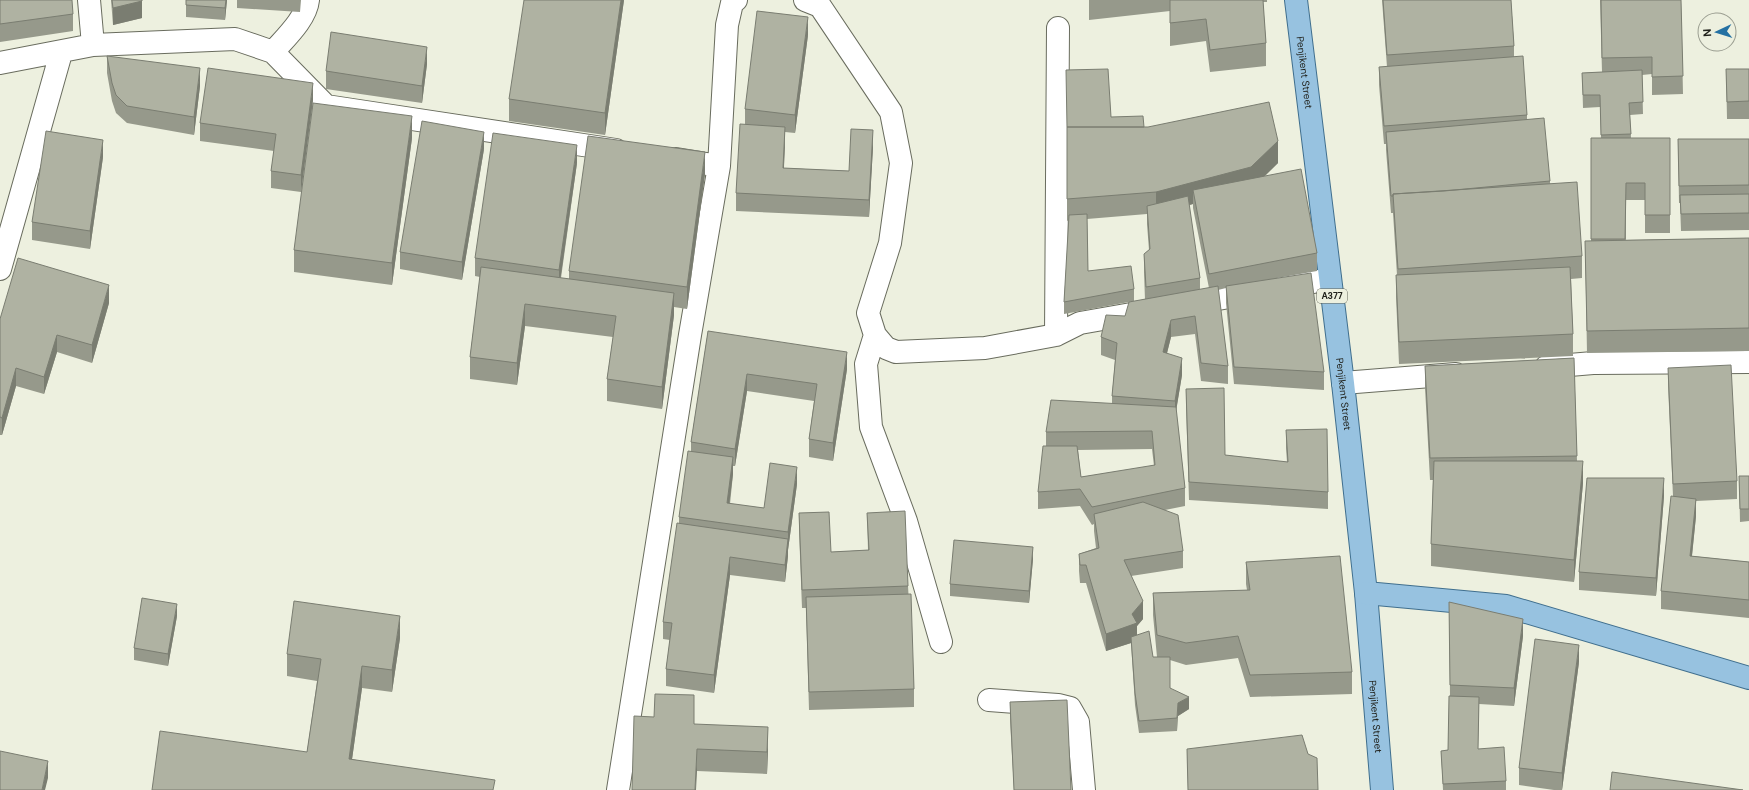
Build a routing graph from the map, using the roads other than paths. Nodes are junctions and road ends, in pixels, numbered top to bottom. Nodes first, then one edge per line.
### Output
1 (89, 0) edge
2 (308, 0) edge
3 (736, 0) edge
4 (805, 0) edge
5 (1296, 0) edge
6 (1058, 28) dead end
7 (92, 45) junction
8 (273, 52) junction
9 (61, 53) junction
10 (0, 63) edge
11 (633, 153) edge
12 (656, 156) edge
13 (719, 166) junction
14 (0, 269) edge
15 (1330, 279) junction
16 (875, 335) junction
17 (1056, 335) junction
18 (1749, 362) edge
19 (1522, 368) edge
20 (1476, 372) edge
21 (1343, 383) junction
22 (1366, 593) junction
23 (940, 642) dead end
24 (1749, 678) edge
25 (989, 700) dead end
26 (618, 790) edge
27 (1084, 790) edge
28 (1382, 790) edge

1 - 7 street
2 - 8 street
3 - 13 street
4 - 16 street
5 - 15 main road, Penjikent Street / A377
6 - 17 street
7 - 8 street
7 - 9 street
8 - 11 street
9 - 10 street
9 - 14 street
12 - 13 street
13 - 26 street
15 - 17 street
15 - 21 main road, Penjikent Street / A377
16 - 17 street
16 - 23 street
18 - 19 street
20 - 21 street
21 - 22 main road, Penjikent Street / A377
22 - 24 main road
22 - 28 main road, Penjikent Street
25 - 27 street

